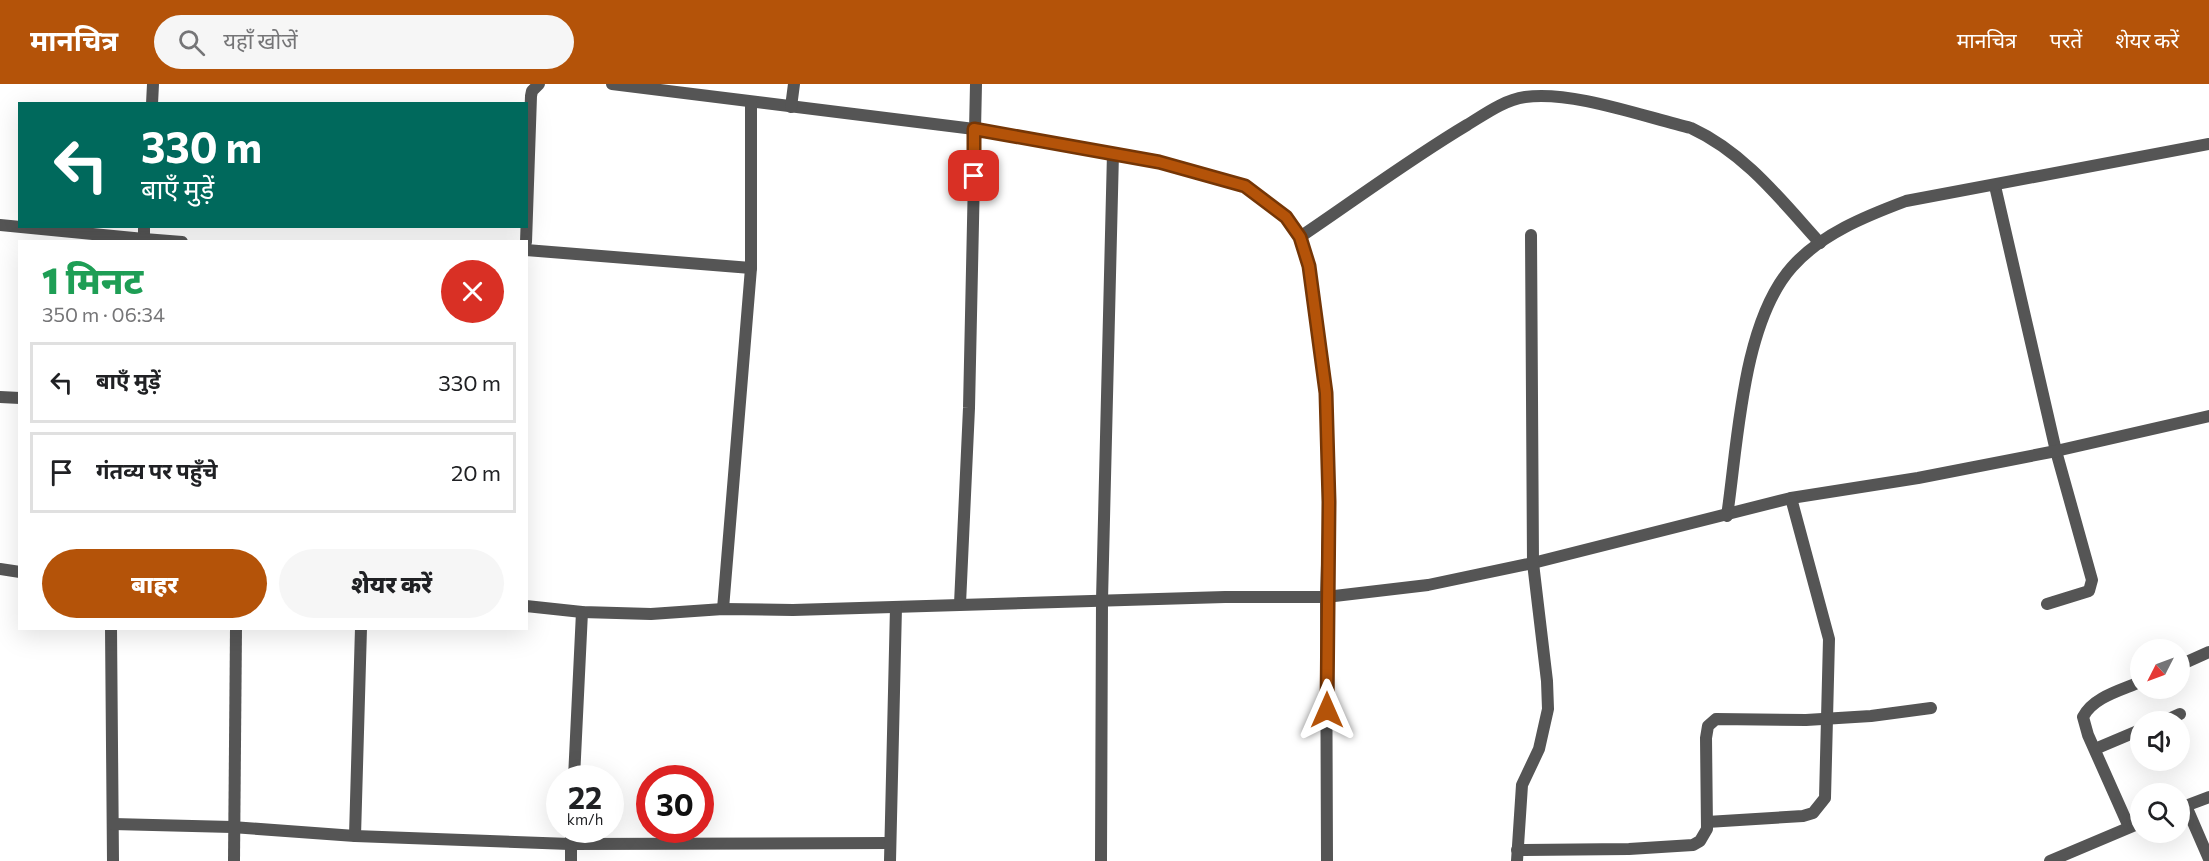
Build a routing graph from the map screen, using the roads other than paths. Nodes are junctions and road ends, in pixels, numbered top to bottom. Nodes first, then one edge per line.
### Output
1 (153, 84) edge
2 (614, 84) edge
3 (794, 84) edge
4 (976, 84) edge
5 (533, 85) edge
6 (152, 102) edge
7 (751, 104) junction
8 (791, 107) junction
9 (974, 129) junction
10 (2209, 144) edge
11 (1113, 153) junction
12 (528, 184) edge
13 (1995, 186) junction
14 (0, 225) edge
15 (18, 226) edge
16 (39, 228) edge
17 (1531, 235) dead end
18 (144, 236) edge
19 (1300, 237) junction
20 (169, 240) edge
21 (1820, 243) junction
22 (528, 250) edge
23 (751, 268) junction
24 (0, 397) edge
25 (18, 398) edge
26 (2209, 417) edge
27 (2056, 451) junction
28 (1791, 498) junction
29 (1727, 516) junction
30 (1533, 563) junction
31 (0, 569) edge
32 (18, 572) edge
33 (1326, 597) junction
34 (1102, 600) junction
35 (2047, 603) dead end
36 (960, 604) junction
37 (528, 606) edge
38 (896, 607) junction
39 (723, 609) junction
40 (582, 612) junction
41 (111, 630) edge
42 (236, 630) edge
43 (361, 630) edge
44 (2209, 652) edge
45 (2190, 661) edge
46 (2130, 686) edge
47 (1931, 708) dead end
48 (1828, 719) junction
49 (2130, 734) edge
50 (2095, 749) junction
51 (575, 765) edge
52 (2209, 796) edge
53 (2190, 804) edge
54 (2130, 816) edge
55 (1707, 822) junction
56 (2190, 822) edge
57 (113, 824) junction
58 (232, 827) junction
59 (2130, 827) edge
60 (355, 836) junction
61 (890, 843) junction
62 (570, 844) junction
63 (1517, 855) edge
64 (2209, 859) edge
65 (114, 861) edge
66 (234, 861) edge
67 (571, 861) edge
68 (890, 861) edge
69 (1101, 861) edge
70 (1327, 861) edge
71 (2050, 861) edge

1 - 6 street
2 - 7 street
3 - 8 street
4 - 9 street
5 - 12 street
7 - 8 street
7 - 23 street
8 - 9 street
9 - 11 street
9 - 36 street
10 - 13 street
11 - 19 street
11 - 34 street
13 - 21 street
13 - 27 street
14 - 15 street
16 - 18 street
17 - 30 street
18 - 20 street
19 - 21 street
19 - 33 street
21 - 29 street
22 - 23 street
23 - 39 street
24 - 25 street
26 - 27 street
27 - 28 street
27 - 35 street
28 - 29 street
28 - 48 street
29 - 30 street
30 - 33 street
30 - 63 street
31 - 32 street
33 - 34 street
33 - 70 street
34 - 36 street
34 - 69 street
36 - 38 street
37 - 40 street
38 - 39 street
38 - 61 street
39 - 40 street
40 - 51 street
41 - 57 street
42 - 58 street
43 - 60 street
44 - 45 street
46 - 50 street
47 - 48 street
48 - 55 street
48 - 55 street
49 - 50 street
50 - 54 street
52 - 53 street
55 - 63 street
56 - 64 street
57 - 58 street
57 - 65 street
58 - 60 street
58 - 66 street
59 - 71 street
60 - 62 street
61 - 62 street
61 - 68 street
62 - 67 street

